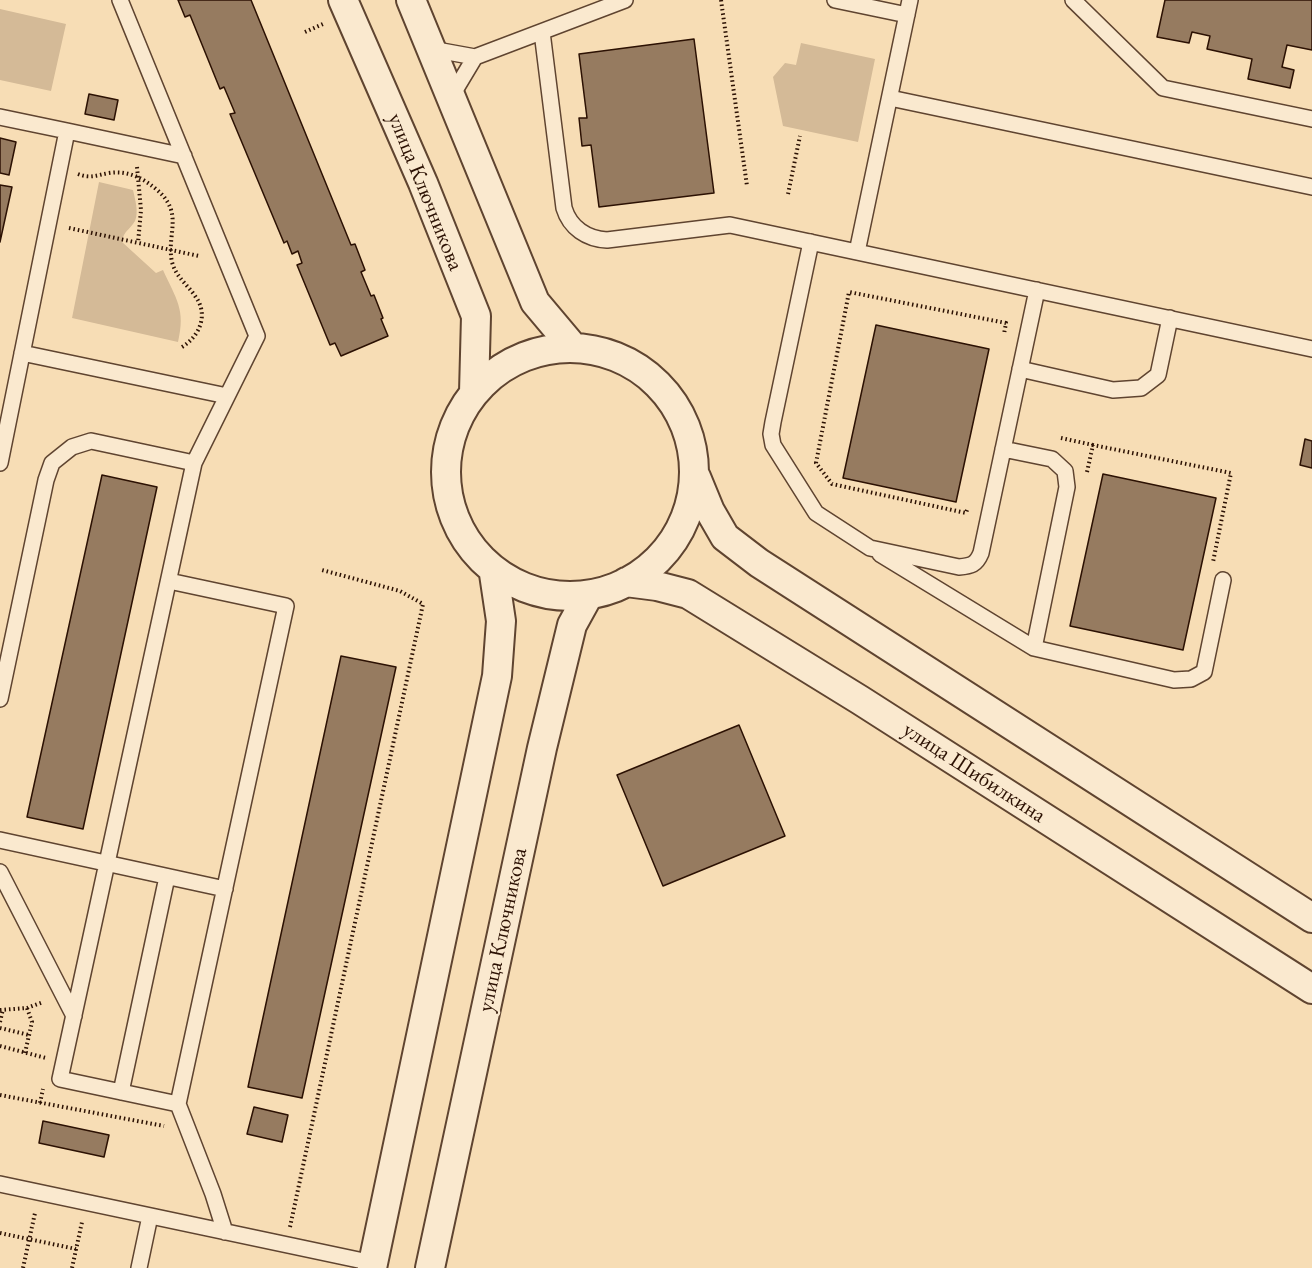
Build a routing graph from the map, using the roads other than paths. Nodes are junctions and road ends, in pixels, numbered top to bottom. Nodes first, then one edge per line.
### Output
1 (120, 0) edge
2 (344, 0) edge
3 (411, 0) edge
4 (625, 0) edge
5 (835, 0) edge
6 (1073, 0) edge
7 (909, 8) edge
8 (542, 32) junction
9 (431, 49) junction
10 (475, 57) junction
11 (451, 97) junction
12 (890, 98) junction
13 (0, 117) edge
14 (1312, 119) edge
15 (67, 131) junction
16 (184, 156) junction
17 (1312, 187) edge
18 (811, 242) junction
19 (857, 252) junction
20 (1037, 290) junction
21 (1170, 318) junction
22 (572, 346) junction
23 (1312, 349) edge
24 (22, 353) junction
25 (1020, 369) junction
26 (474, 392) junction
27 (227, 396) junction
28 (1004, 449) junction
29 (0, 463) edge
30 (194, 463) junction
31 (696, 477) junction
32 (870, 548) junction
33 (494, 574) junction
34 (169, 580) junction
35 (626, 582) junction
36 (1222, 585) road end
37 (588, 596) junction
38 (1034, 648) junction
39 (0, 699) edge
40 (0, 840) edge
41 (107, 863) junction
42 (0, 872) edge
43 (167, 876) junction
44 (225, 889) junction
45 (1312, 918) edge
46 (1312, 989) edge
47 (74, 1016) junction
48 (121, 1092) junction
49 (178, 1104) junction
50 (0, 1184) edge
51 (150, 1216) junction
52 (225, 1232) junction
53 (373, 1266) edge
54 (139, 1268) edge
55 (430, 1268) edge

1 - 16 lane
2 - 26 street, улица Ключникова
3 - 9 street
4 - 8 lane
5 - 7 lane
6 - 14 lane
7 - 12 lane
8 - 10 lane
8 - 18 lane
9 - 10 lane
9 - 11 street
10 - 11 lane
11 - 22 street
12 - 17 lane
12 - 19 lane
13 - 15 lane
15 - 16 lane
15 - 24 lane
16 - 27 lane
18 - 19 lane
18 - 32 lane
19 - 20 lane
20 - 21 lane
20 - 25 lane
21 - 23 lane
21 - 25 lane
22 - 26 street
22 - 31 street
24 - 27 lane
24 - 29 lane
25 - 28 lane
26 - 33 street
27 - 30 lane
28 - 32 lane
28 - 38 lane
30 - 34 lane
30 - 39 lane
31 - 35 street
31 - 45 street
32 - 38 lane
33 - 37 street
33 - 53 street
34 - 41 lane
34 - 44 lane
35 - 37 street
35 - 46 street, улица Шибилкина
36 - 38 lane
37 - 55 street, улица Ключникова
40 - 41 lane
41 - 43 lane
41 - 47 lane
42 - 47 lane
43 - 44 lane
43 - 48 lane
44 - 49 lane
47 - 48 lane
48 - 49 lane
49 - 52 lane
50 - 51 lane
51 - 52 lane
51 - 54 lane
52 - 53 lane

